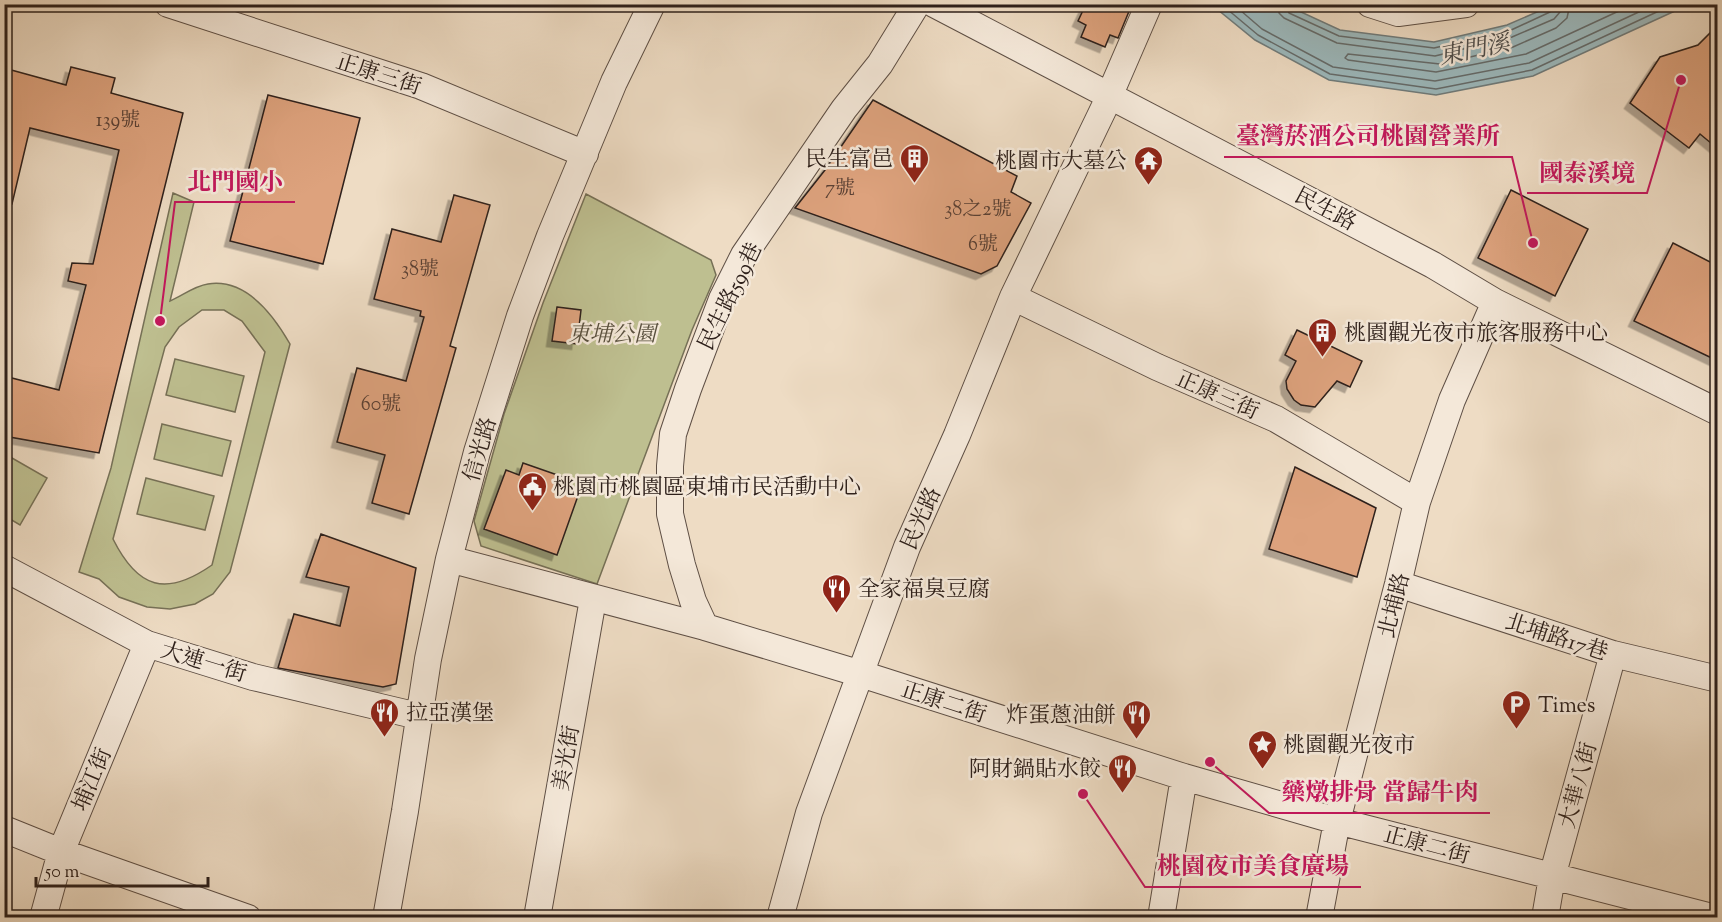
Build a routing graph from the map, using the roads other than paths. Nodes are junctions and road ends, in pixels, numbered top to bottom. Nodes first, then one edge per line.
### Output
1 (168, 4) edge
2 (652, 4) edge
3 (917, 4) edge
4 (934, 4) edge
5 (1149, 4) edge
6 (1370, 4) edge
7 (1466, 4) edge
8 (1110, 95) junction
9 (585, 154) junction
10 (1014, 297) junction
11 (1495, 302) junction
12 (1718, 412) edge
13 (1417, 502) junction
14 (449, 559) junction
15 (4, 568) edge
16 (1398, 584) junction
17 (593, 599) junction
18 (705, 627) junction
19 (147, 644) junction
20 (1613, 654) junction
21 (861, 674) junction
22 (1718, 679) edge
23 (418, 716) junction
24 (1184, 777) junction
25 (1337, 821) junction
26 (4, 829) edge
27 (61, 852) junction
28 (1552, 877) junction
29 (43, 918) edge
30 (248, 918) edge
31 (386, 918) edge
32 (537, 918) edge
33 (780, 918) edge
34 (1161, 918) edge
35 (1320, 918) edge
36 (1545, 918) edge
37 (1716, 918) edge

1 - 9 street, 正康三街
2 - 9 street, 信光路
3 - 18 street, 民生路599巷
4 - 8 street, 民生路
5 - 8 street, 民光路
6 - 7 street
8 - 10 street, 民光路
8 - 11 street, 民生路
9 - 14 street, 信光路
10 - 13 street, 正康三街
10 - 21 street, 民光路
11 - 12 street, 民生路
11 - 13 street, 北埔路
13 - 16 street, 北埔路
14 - 17 street, 正康二街
14 - 23 street, 信光路
15 - 19 street, 大連一街
16 - 20 street, 北埔路17巷
16 - 25 street, 北埔路
17 - 18 street, 正康二街
17 - 32 street, 美光街
18 - 21 street, 正康二街
19 - 23 street, 大連一街
19 - 27 street, 埔江街
20 - 22 street, 北埔路17巷
20 - 28 street, 大華八街
21 - 24 street, 正康二街
21 - 33 street, 民光路
23 - 31 street, 信光路
24 - 25 street, 正康二街
24 - 34 street
25 - 28 street, 正康二街
25 - 35 street, 北埔路
26 - 27 street
27 - 29 street, 埔江街
27 - 30 street
28 - 36 street, 大華八街
28 - 37 street, 正康二街

